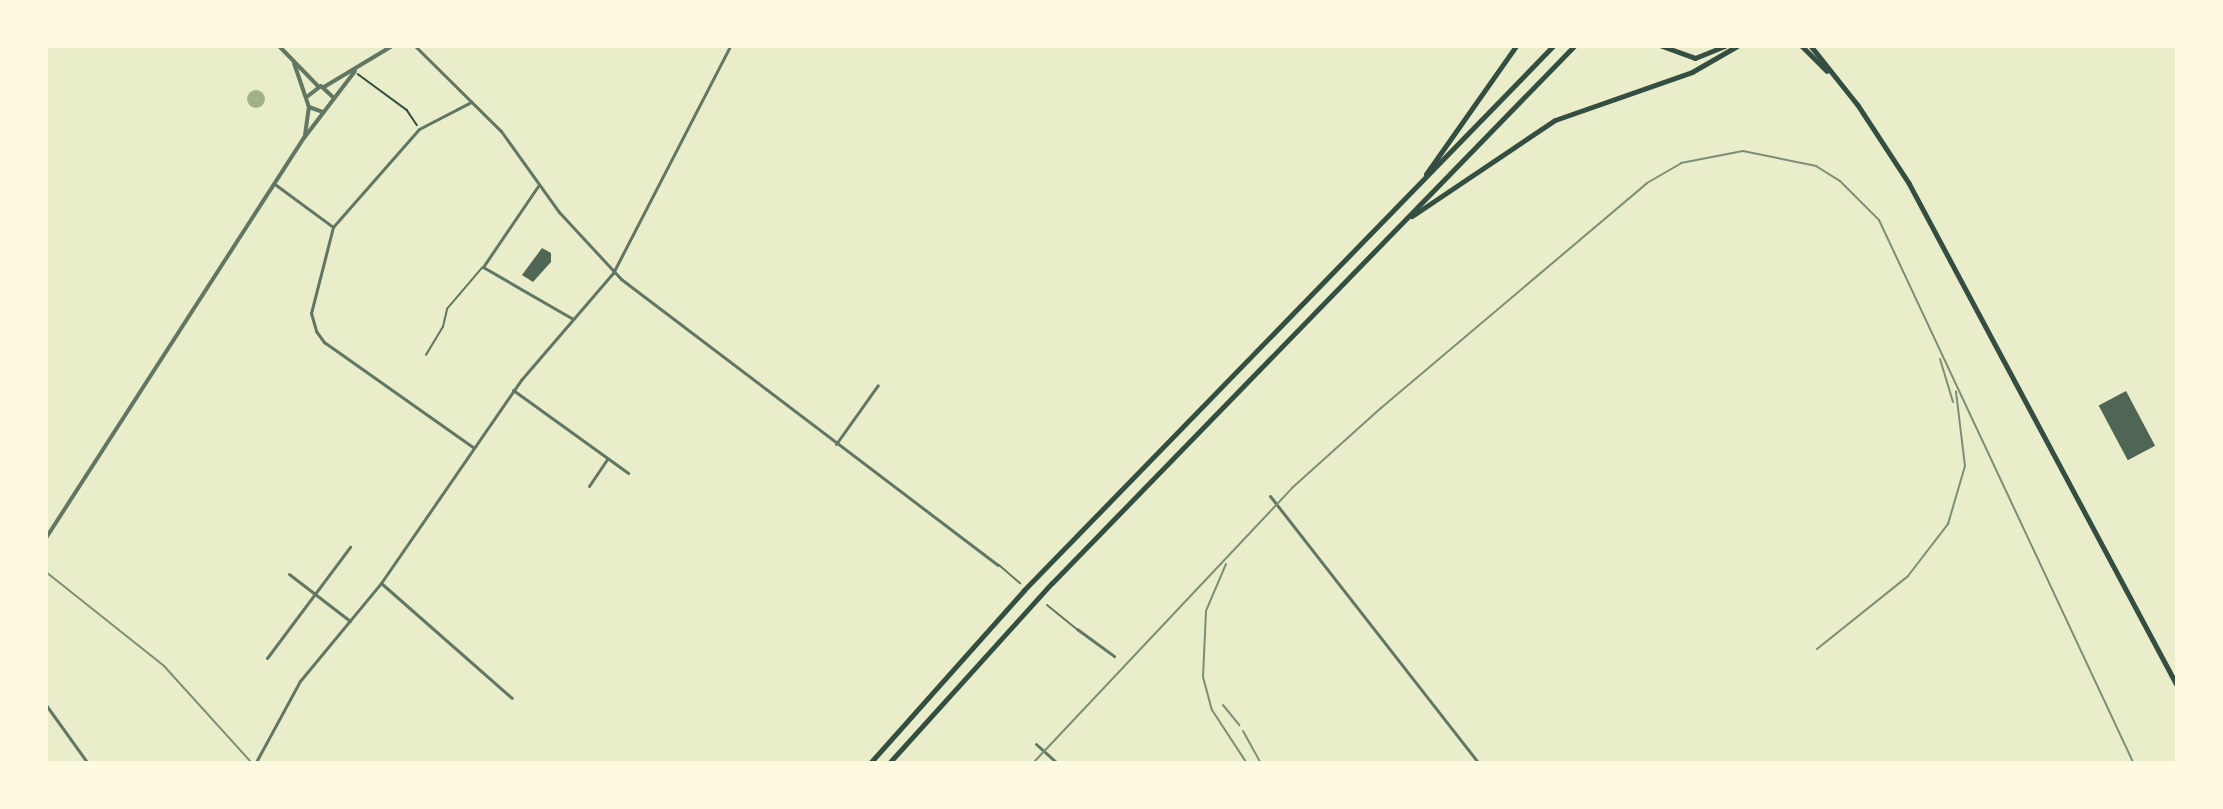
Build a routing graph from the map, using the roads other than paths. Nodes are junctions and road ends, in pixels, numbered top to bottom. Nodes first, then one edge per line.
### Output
1 (279, 46) edge
2 (392, 46) edge
3 (415, 46) edge
4 (730, 46) edge
5 (1516, 46) edge
6 (1553, 46) edge
7 (1574, 46) edge
8 (1662, 46) edge
9 (1725, 46) edge
10 (1737, 46) edge
11 (1802, 46) edge
12 (1811, 46) edge
13 (294, 63) junction
14 (355, 71) junction
15 (1834, 76) junction
16 (318, 86) junction
17 (324, 87) junction
18 (307, 97) junction
19 (334, 99) junction
20 (471, 102) junction
21 (309, 107) junction
22 (323, 112) junction
23 (304, 138) junction
24 (1420, 183) junction
25 (276, 185) junction
26 (538, 186) junction
27 (1399, 226) junction
28 (333, 227) junction
29 (483, 267) junction
30 (613, 273) junction
31 (573, 319) junction
32 (426, 355) dead end
33 (878, 385) dead end
34 (513, 390) junction
35 (836, 444) junction
36 (472, 447) junction
37 (607, 459) junction
38 (628, 473) dead end
39 (589, 486) dead end
40 (1270, 496) dead end
41 (46, 538) edge
42 (350, 547) dead end
43 (998, 565) joint
44 (289, 574) dead end
45 (381, 583) junction
46 (1020, 583) dead end
47 (314, 593) junction
48 (1047, 605) dead end
49 (350, 621) junction
50 (1077, 629) joint
51 (1114, 656) dead end
52 (267, 658) dead end
53 (2176, 683) edge
54 (512, 698) dead end
55 (46, 705) edge
56 (1036, 744) dead end
57 (87, 762) edge
58 (256, 762) edge
59 (871, 762) edge
60 (890, 762) edge
61 (1056, 762) edge
62 (1478, 762) edge

1 - 13 street
2 - 14 street
3 - 20 street
4 - 30 street
5 - 24 highway
6 - 24 highway
7 - 27 highway
8 - 9 highway
10 - 27 highway
11 - 15 main road
12 - 15 main road
13 - 16 street
13 - 18 street
14 - 17 street
14 - 19 street
15 - 53 main road
16 - 17 street
16 - 18 street
17 - 19 street
18 - 21 street
19 - 22 street
20 - 26 street
20 - 28 street
21 - 22 street
21 - 23 street
22 - 23 street
23 - 25 street
24 - 59 highway
25 - 28 street
25 - 41 street
26 - 29 street
26 - 30 street
27 - 60 highway
28 - 36 street
29 - 31 street
29 - 32 lane
30 - 31 street
30 - 35 street
31 - 34 street
33 - 35 street
34 - 36 street
34 - 37 street
35 - 43 street
36 - 45 street
37 - 38 street
37 - 39 street
40 - 62 street
42 - 47 street
43 - 46 street
44 - 47 street
45 - 49 street
45 - 54 street
47 - 49 street
47 - 52 street
48 - 50 street
49 - 58 street
50 - 51 street
55 - 57 street
56 - 61 street

